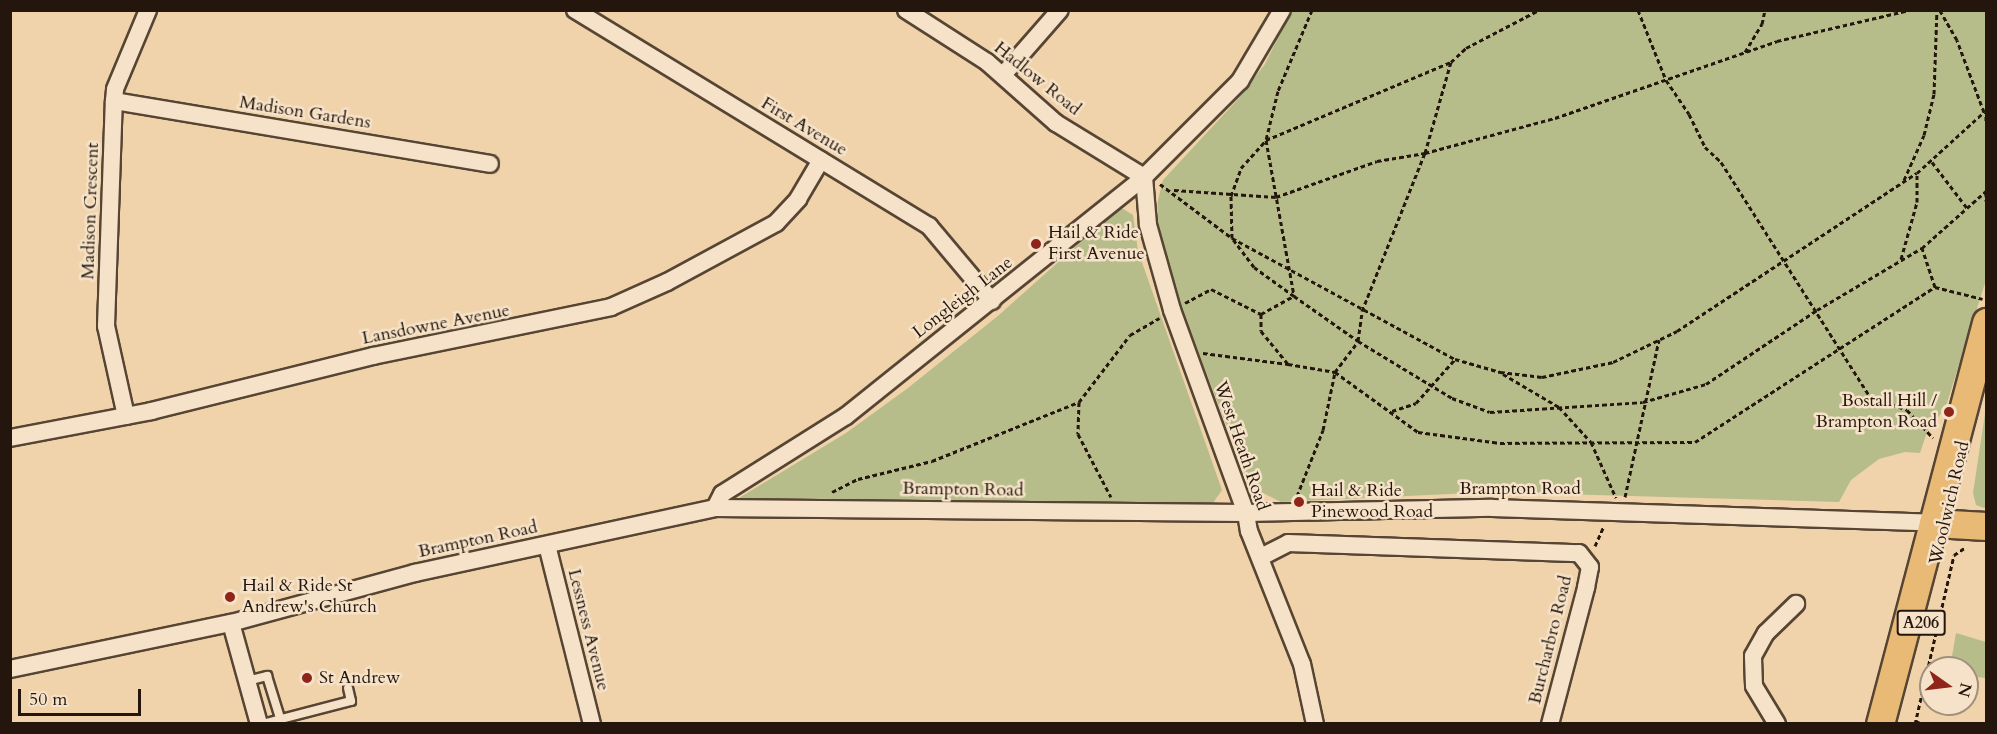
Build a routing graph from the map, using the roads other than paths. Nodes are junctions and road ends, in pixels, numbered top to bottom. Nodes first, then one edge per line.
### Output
1 (148, 10) edge
2 (575, 10) edge
3 (906, 10) edge
4 (1060, 10) edge
5 (1282, 10) edge
6 (1003, 75) junction
7 (114, 101) junction
8 (821, 160) junction
9 (490, 164) dead end
10 (1144, 177) junction
11 (992, 301) junction
12 (1985, 310) edge
13 (126, 417) junction
14 (10, 438) edge
15 (715, 507) junction
16 (1246, 513) junction
17 (1939, 523) junction
18 (1978, 536) edge
19 (547, 545) junction
20 (1261, 557) junction
21 (1796, 604) dead end
22 (231, 623) junction
23 (10, 669) edge
24 (247, 681) junction
25 (348, 688) dead end
26 (279, 718) junction
27 (260, 723) edge
28 (592, 723) edge
29 (1315, 723) edge
30 (1550, 723) edge
31 (1777, 723) edge
32 (1880, 723) edge
33 (1909, 723) edge

1 - 7 street, Madison Crescent
2 - 8 street, First Avenue
3 - 6 street, Hadlow Road
4 - 6 street
5 - 10 street, Longleigh Lane
6 - 10 street, Hadlow Road
7 - 9 street, Madison Gardens
7 - 13 street, Madison Crescent
8 - 11 street, First Avenue
8 - 13 street, Lansdowne Avenue
10 - 11 street, Longleigh Lane
10 - 16 street, West Heath Road
11 - 15 street, Longleigh Lane
12 - 17 main road, Woolwich Road / A206
13 - 14 street, Lansdowne Avenue
15 - 16 street, Brampton Road
15 - 19 street, Brampton Road
16 - 17 street, Brampton Road
16 - 20 street, West Heath Road
17 - 18 main road
17 - 32 main road, Woolwich Road / A206
17 - 33 main road, Woolwich Road / A206
19 - 22 street, Brampton Road
19 - 28 street, Lessness Avenue
20 - 29 street, West Heath Road
20 - 30 street, Burcharbro Road
21 - 31 street
22 - 23 street, Brampton Road
22 - 24 street
24 - 26 lane
24 - 27 street
25 - 26 lane
26 - 27 lane

